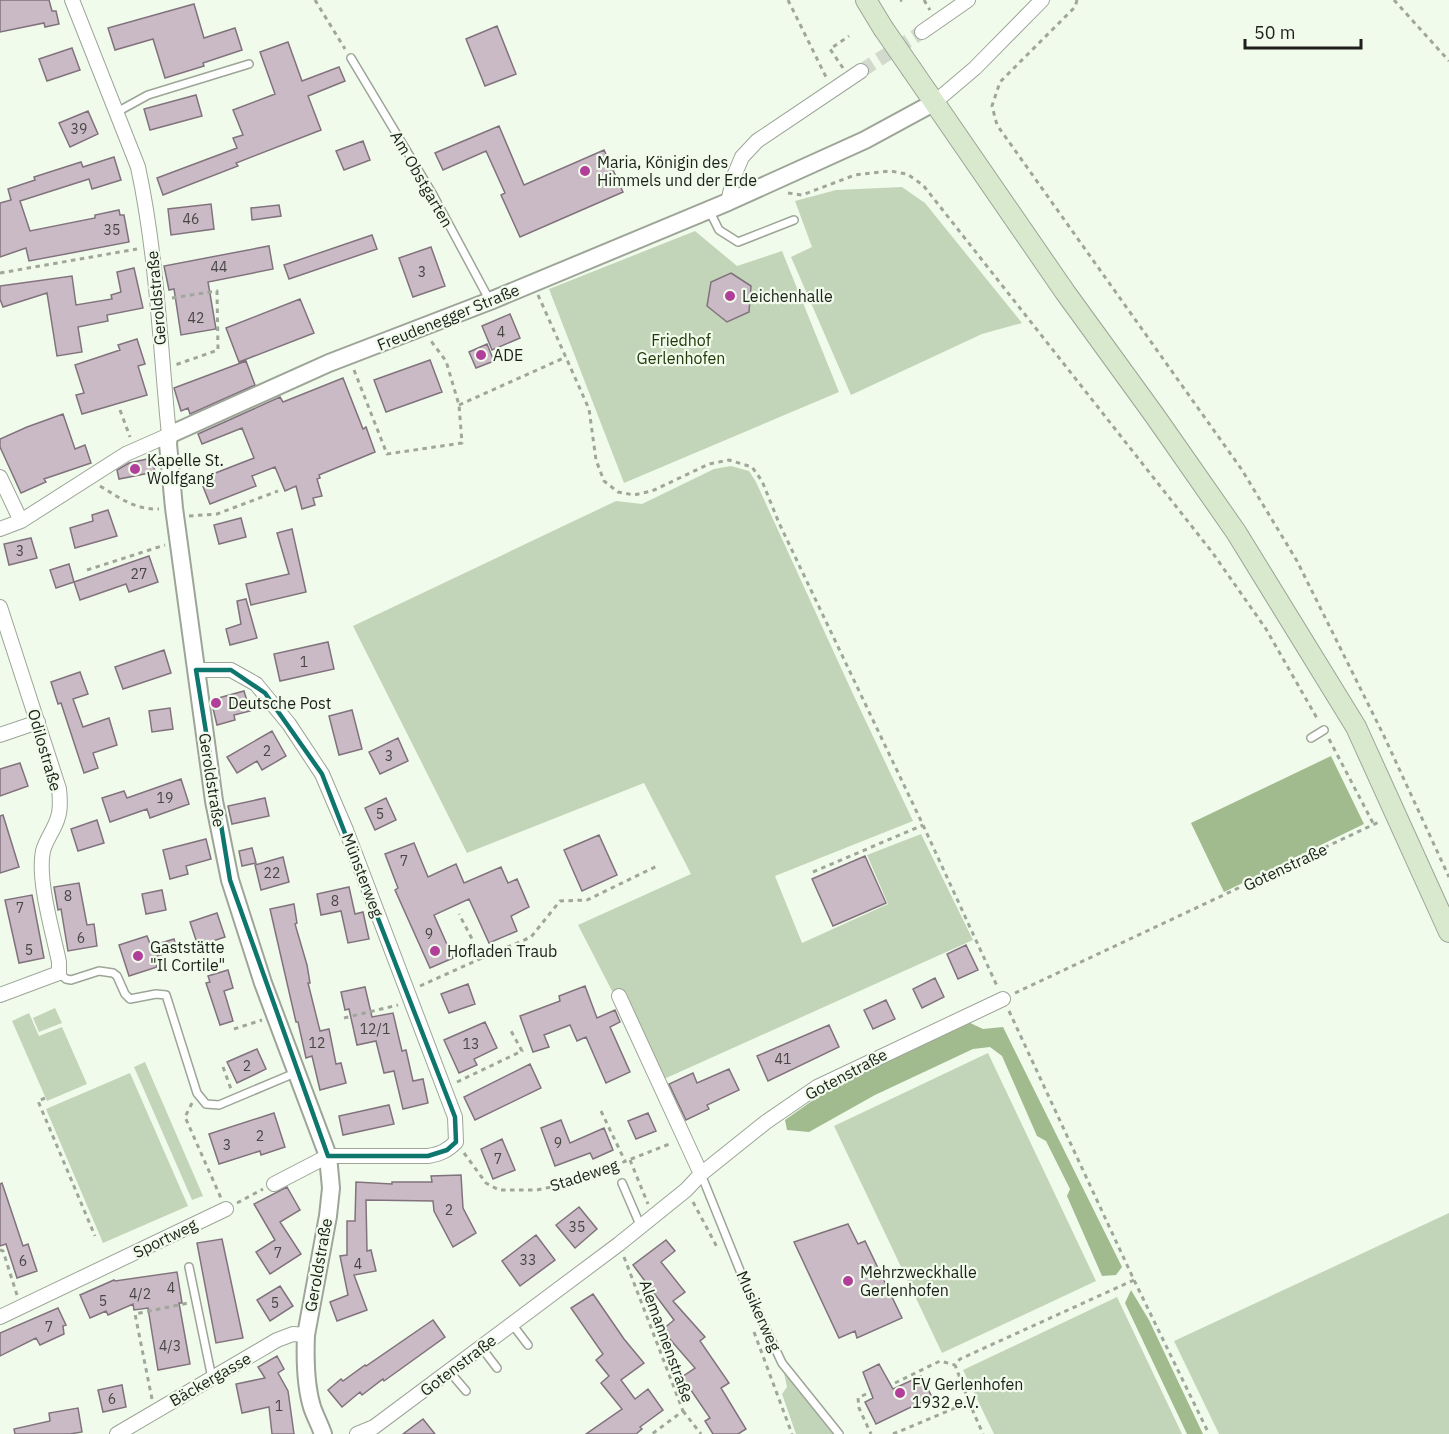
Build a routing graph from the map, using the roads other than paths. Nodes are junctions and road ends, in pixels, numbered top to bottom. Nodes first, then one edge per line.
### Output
1 (72, 0) edge
2 (866, 0) edge
3 (968, 0) edge
4 (1042, 0) edge
5 (922, 32) tunnel mouth
6 (351, 58) road end
7 (249, 64) dead end
8 (856, 75) tunnel mouth
9 (935, 102) junction
10 (117, 112) junction
11 (728, 202) junction
12 (709, 210) junction
13 (794, 220) dead end
14 (490, 301) junction
15 (169, 435) junction
16 (0, 477) edge
17 (21, 521) junction
18 (0, 529) edge
19 (0, 606) edge
20 (196, 670) junction
21 (38, 722) junction
22 (1324, 730) road end
23 (0, 735) edge
24 (1311, 738) dead end
25 (1449, 932) edge
26 (59, 973) junction
27 (0, 995) edge
28 (619, 996) dead end
29 (1003, 999) road end
30 (297, 1072) junction
31 (328, 1156) junction
32 (701, 1174) junction
33 (622, 1183) dead end
34 (274, 1184) road end
35 (226, 1209) road end
36 (641, 1227) junction
37 (189, 1267) dead end
38 (0, 1317) edge
39 (512, 1324) junction
40 (306, 1335) junction
41 (528, 1345) dead end
42 (481, 1347) junction
43 (497, 1368) dead end
44 (449, 1371) junction
45 (212, 1378) junction
46 (466, 1391) dead end
47 (117, 1434) edge
48 (323, 1434) edge
49 (357, 1434) edge
50 (839, 1434) edge

1 - 10 street, Geroldstraße
2 - 9 main road, bridge
3 - 5 street
4 - 9 street, Freudenegger Straße
6 - 14 lane, Am Obstgarten
7 - 10 lane
8 - 11 street
9 - 11 street, Freudenegger Straße
9 - 25 main road
10 - 15 street, Geroldstraße
11 - 12 street, Freudenegger Straße
12 - 13 lane
12 - 14 street, Freudenegger Straße
14 - 15 street, Freudenegger Straße
15 - 17 street
15 - 20 street, Geroldstraße
16 - 17 street
17 - 18 street
19 - 21 street, Odilostraße
20 - 30 street, Geroldstraße
20 - 31 street, Münsterweg
21 - 23 street
21 - 26 street, Odilostraße
22 - 24 lane
26 - 27 street
26 - 30 lane
28 - 32 street
29 - 32 street, Gotenstraße
30 - 31 street, Geroldstraße
31 - 34 street
31 - 40 street, Geroldstraße
32 - 36 street, Gotenstraße
32 - 50 lane, Musikerweg
33 - 36 lane
35 - 38 street, Sportweg
36 - 39 street, Gotenstraße
37 - 45 lane
39 - 41 lane
39 - 42 street, Gotenstraße
40 - 45 street, Bäckergasse
40 - 48 street, Geroldstraße
42 - 43 lane
42 - 44 street, Gotenstraße
44 - 46 lane
44 - 49 street, Gotenstraße
45 - 47 street, Bäckergasse

